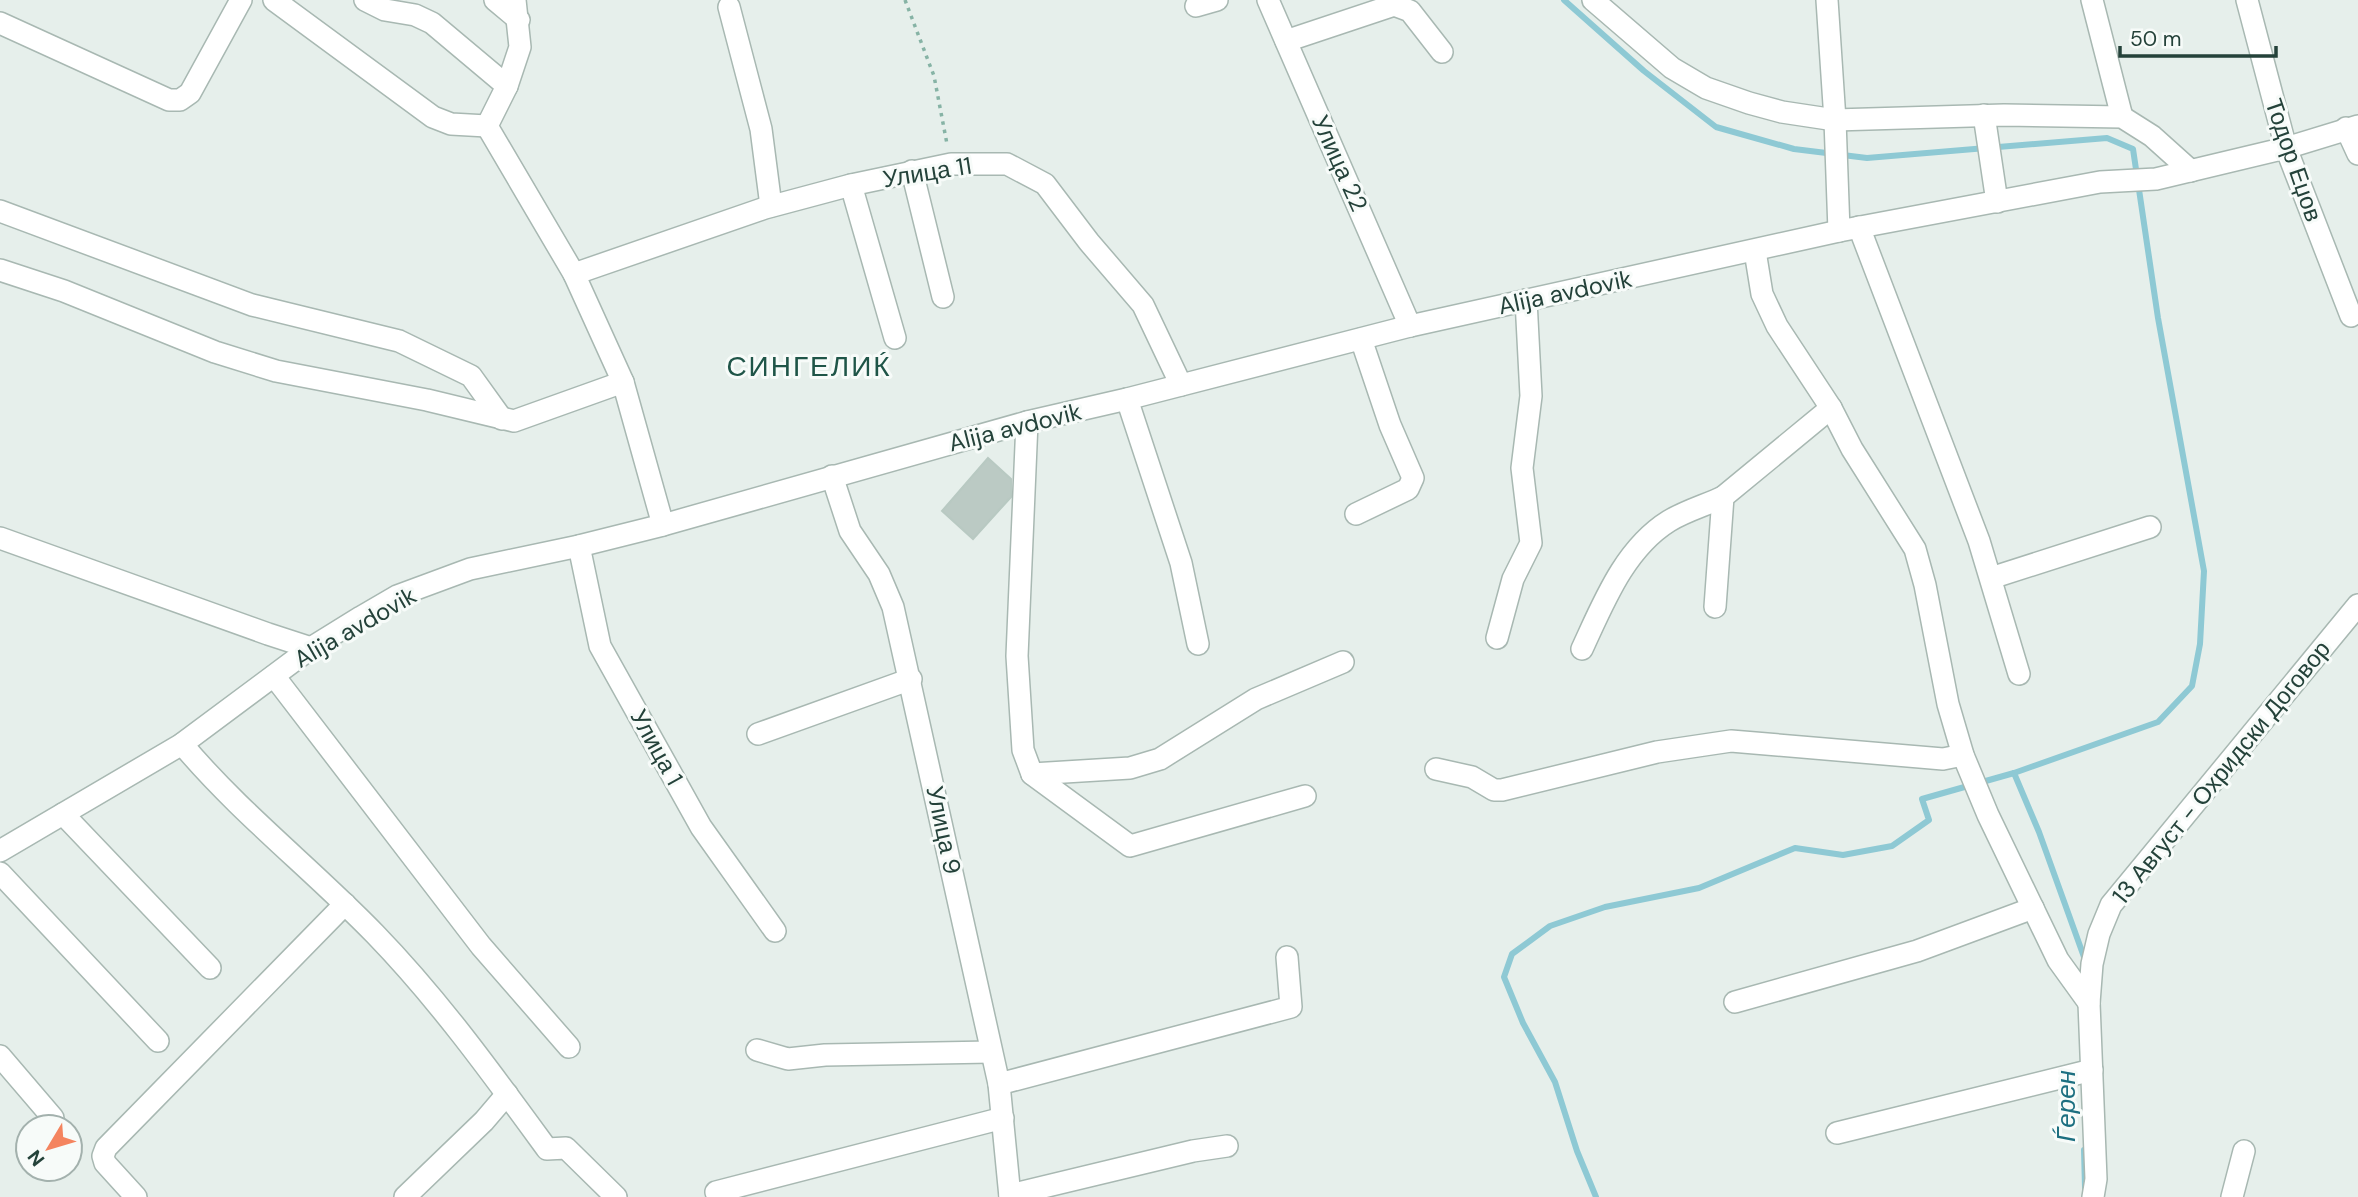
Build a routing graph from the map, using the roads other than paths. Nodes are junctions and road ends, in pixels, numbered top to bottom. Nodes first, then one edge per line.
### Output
1 (241, 0) edge
2 (274, 0) edge
3 (365, 0) edge
4 (495, 0) edge
5 (1217, 0) edge
6 (1268, 0) edge
7 (1593, 0) edge
8 (1827, 0) edge
9 (2092, 0) edge
10 (2247, 0) edge
11 (1196, 6) dead end
12 (729, 7) dead end
13 (517, 10) edge
14 (0, 23) edge
15 (1286, 41) junction
16 (1442, 52) dead end
17 (507, 86) junction
18 (2122, 117) junction
19 (1985, 121) junction
20 (487, 126) junction
21 (2352, 127) edge
22 (1835, 130) junction
23 (2286, 148) junction
24 (2358, 154) edge
25 (2191, 171) junction
26 (912, 172) junction
27 (851, 185) junction
28 (1997, 202) junction
29 (771, 206) junction
30 (0, 211) edge
31 (1849, 229) junction
32 (1755, 251) junction
33 (0, 270) edge
34 (574, 274) junction
35 (943, 297) dead end
36 (1526, 300) junction
37 (2351, 316) dead end
38 (1410, 326) junction
39 (895, 338) dead end
40 (1360, 339) junction
41 (623, 382) junction
42 (1181, 385) junction
43 (1127, 399) junction
44 (1831, 408) junction
45 (502, 419) junction
46 (1027, 422) junction
47 (832, 476) junction
48 (1723, 497) junction
49 (1356, 513) dead end
50 (663, 525) junction
51 (2150, 527) dead end
52 (0, 538) edge
53 (579, 546) junction
54 (1991, 578) junction
55 (2358, 605) edge
56 (1715, 607) dead end
57 (1497, 638) dead end
58 (1198, 644) dead end
59 (311, 648) junction
60 (1583, 649) dead end
61 (1343, 662) dead end
62 (2019, 674) dead end
63 (274, 676) junction
64 (911, 679) junction
65 (758, 734) dead end
66 (182, 744) junction
67 (1967, 764) junction
68 (1436, 769) dead end
69 (1032, 774) junction
70 (1305, 796) dead end
71 (63, 814) junction
72 (0, 851) edge
73 (0, 873) edge
74 (345, 904) junction
75 (2033, 908) junction
76 (775, 930) dead end
77 (1287, 957) dead end
78 (210, 968) dead end
79 (1735, 1002) dead end
80 (2089, 1003) junction
81 (158, 1041) dead end
82 (569, 1047) dead end
83 (757, 1050) dead end
84 (991, 1052) junction
85 (0, 1056) edge
86 (2092, 1070) junction
87 (999, 1084) junction
88 (507, 1094) junction
89 (49, 1113) edge
90 (1003, 1118) junction
91 (1837, 1133) dead end
92 (1227, 1146) dead end
93 (2244, 1151) dead end
94 (1010, 1196) edge
95 (136, 1197) edge
96 (405, 1197) edge
97 (616, 1197) edge
98 (718, 1197) edge
99 (2094, 1197) edge
100 (2232, 1197) edge

1 - 14 street
2 - 20 street
3 - 17 street
4 - 13 street
5 - 11 street
6 - 15 street, Улица 22
7 - 22 street
8 - 22 street
9 - 18 street
10 - 23 street, Тодор Еџов
12 - 29 street
13 - 17 street
15 - 16 street
15 - 38 street, Улица 22
17 - 20 street
18 - 19 street
18 - 25 street
19 - 22 street
19 - 28 street
20 - 34 street
21 - 23 street
21 - 24 street
22 - 31 street
23 - 25 street
23 - 37 street, Тодор Еџов
25 - 28 street, Alija avdovik
26 - 27 street, Улица 11
26 - 35 street
26 - 42 street, Улица 11
27 - 29 street, Улица 11
27 - 39 street
28 - 31 street, Alija avdovik
29 - 34 street, Улица 11
30 - 45 street
31 - 32 street, Alija avdovik
31 - 54 street
32 - 36 street, Alija avdovik
32 - 44 street
33 - 45 street
34 - 41 street
36 - 38 street, Alija avdovik
36 - 57 street
38 - 40 street, Alija avdovik
40 - 42 street, Alija avdovik
40 - 49 street
41 - 45 street
41 - 50 street
42 - 43 street, Alija avdovik
43 - 46 street, Alija avdovik
43 - 58 street
44 - 48 street
44 - 67 street
46 - 47 street, Alija avdovik
46 - 69 street
47 - 50 street, Alija avdovik
47 - 64 street, Улица 9
48 - 56 street
48 - 60 street
50 - 53 street, Alija avdovik
51 - 54 street
52 - 59 street
53 - 59 street, Alija avdovik
53 - 76 street, Улица 1
54 - 62 street
55 - 80 street, 13 Август - Охридски Договор
59 - 63 street, Alija avdovik
61 - 69 street
63 - 66 street, Alija avdovik
63 - 82 street
64 - 65 street
64 - 84 street, Улица 9
66 - 71 street, Alija avdovik
66 - 74 street
67 - 68 street
67 - 75 street
69 - 70 street
71 - 72 street, Alija avdovik
71 - 78 street
73 - 81 street
74 - 88 street
74 - 95 street
75 - 79 street
75 - 80 street
77 - 87 street
80 - 86 street, 13 Август - Охридски Договор
83 - 84 street
84 - 87 street, Улица 9
85 - 89 street
86 - 91 street
86 - 99 street, 13 Август - Охридски Договор
87 - 90 street, Улица 9
88 - 96 street
88 - 97 street
90 - 94 street, Улица 9
90 - 98 street
92 - 94 street
93 - 100 street

